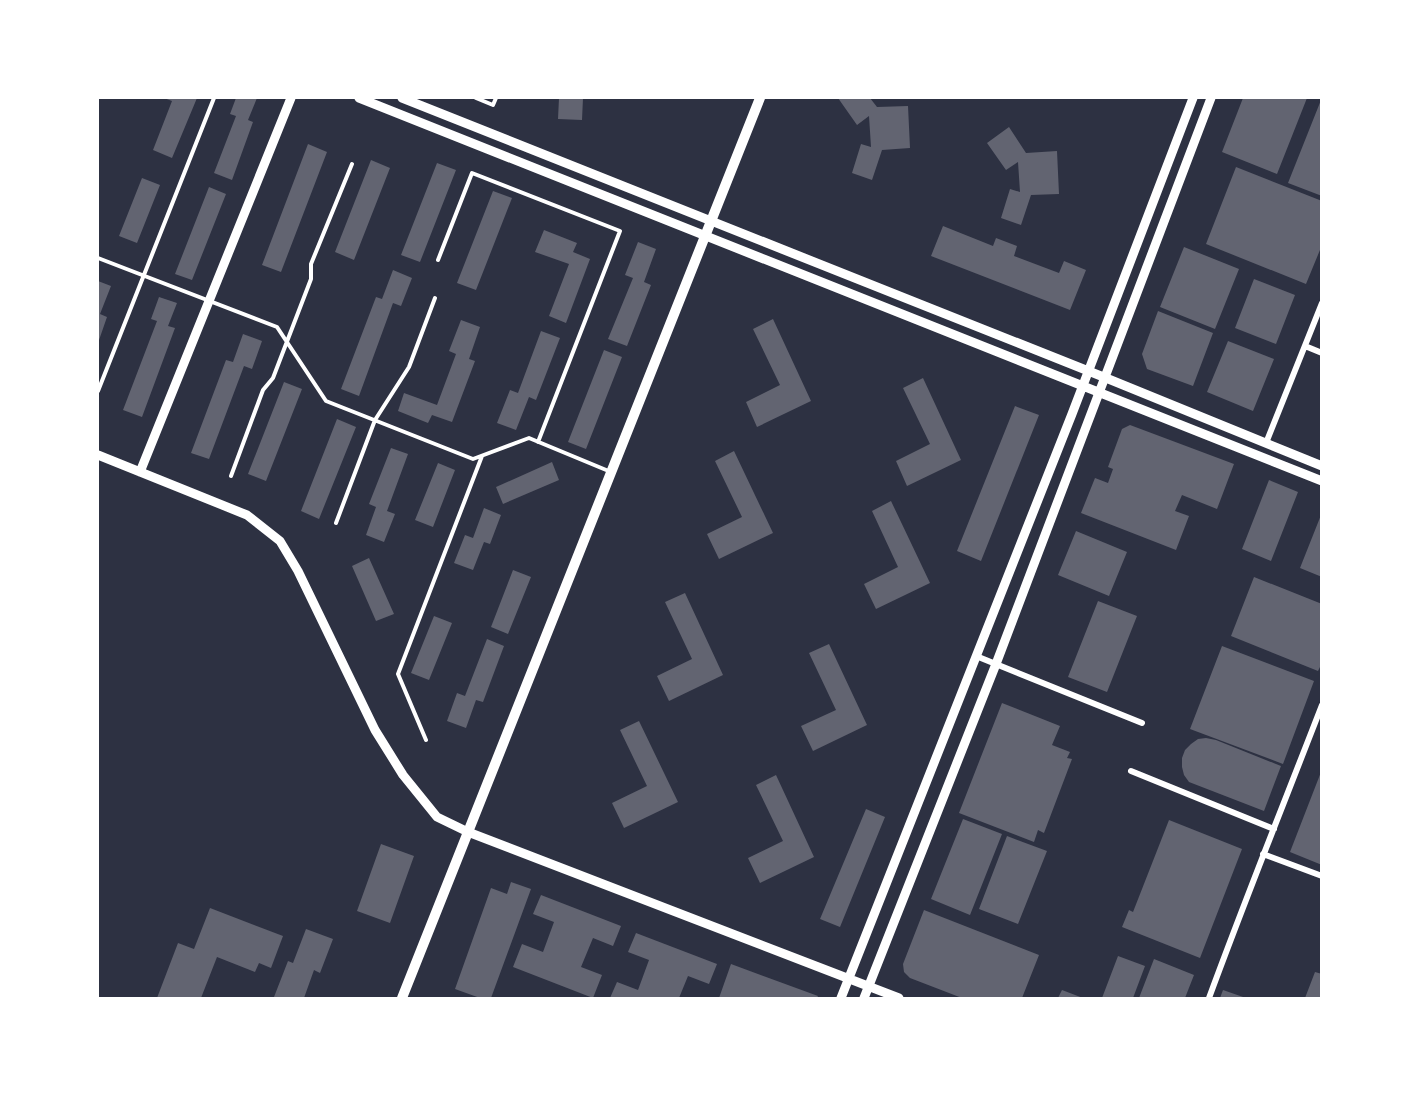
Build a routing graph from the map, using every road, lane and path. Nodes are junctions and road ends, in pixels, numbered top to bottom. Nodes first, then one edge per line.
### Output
1 (214, 98) edge
2 (291, 98) edge
3 (359, 98) edge
4 (402, 98) edge
5 (476, 98) edge
6 (496, 98) edge
7 (760, 98) edge
8 (1193, 98) edge
9 (1211, 98) edge
10 (352, 164) dead end
11 (711, 221) junction
12 (705, 236) junction
13 (98, 258) edge
14 (438, 260) dead end
15 (143, 276) junction
16 (435, 298) dead end
17 (209, 301) junction
18 (1322, 303) edge
19 (287, 342) junction
20 (1305, 346) junction
21 (1322, 353) edge
22 (1089, 371) junction
23 (1106, 378) junction
24 (1083, 387) junction
25 (98, 391) edge
26 (1100, 393) junction
27 (375, 420) junction
28 (538, 442) junction
29 (1266, 443) junction
30 (98, 455) edge
31 (483, 456) junction
32 (1322, 466) edge
33 (140, 472) junction
34 (611, 472) junction
35 (231, 476) dead end
36 (1322, 481) edge
37 (336, 523) dead end
38 (976, 656) junction
39 (996, 664) junction
40 (1322, 705) edge
41 (1142, 723) dead end
42 (426, 740) dead end
43 (1131, 771) dead end
44 (1274, 829) junction
45 (468, 832) junction
46 (1263, 854) junction
47 (1322, 876) edge
48 (849, 979) junction
49 (868, 986) junction
50 (402, 999) edge
51 (841, 999) edge
52 (864, 999) edge
53 (899, 999) edge
54 (1209, 999) edge

1 - 15 lane
2 - 17 street
3 - 12 street
4 - 11 street
5 - 6 lane
7 - 11 main road
8 - 22 street
9 - 23 street
10 - 19 lane
11 - 12 main road
11 - 22 street
12 - 24 street
12 - 34 main road
13 - 15 lane
14 - 28 lane
15 - 17 lane
15 - 25 lane
16 - 27 lane
17 - 19 lane
17 - 33 street
18 - 20 street
19 - 27 lane
19 - 35 lane
20 - 21 street
20 - 29 street
22 - 23 street
22 - 24 street
23 - 26 street
23 - 29 street
24 - 26 street
24 - 38 street
26 - 36 street
26 - 39 street
27 - 31 lane
27 - 37 lane
28 - 31 lane
28 - 34 lane
29 - 32 street
30 - 33 street
31 - 42 lane
33 - 45 street
34 - 45 main road
38 - 39 street
38 - 48 street
39 - 41 street
39 - 49 street
40 - 44 street
43 - 44 street
44 - 46 street
45 - 48 street
45 - 50 main road
46 - 47 street
46 - 54 street
48 - 49 street
48 - 51 street
49 - 52 street
49 - 53 street

